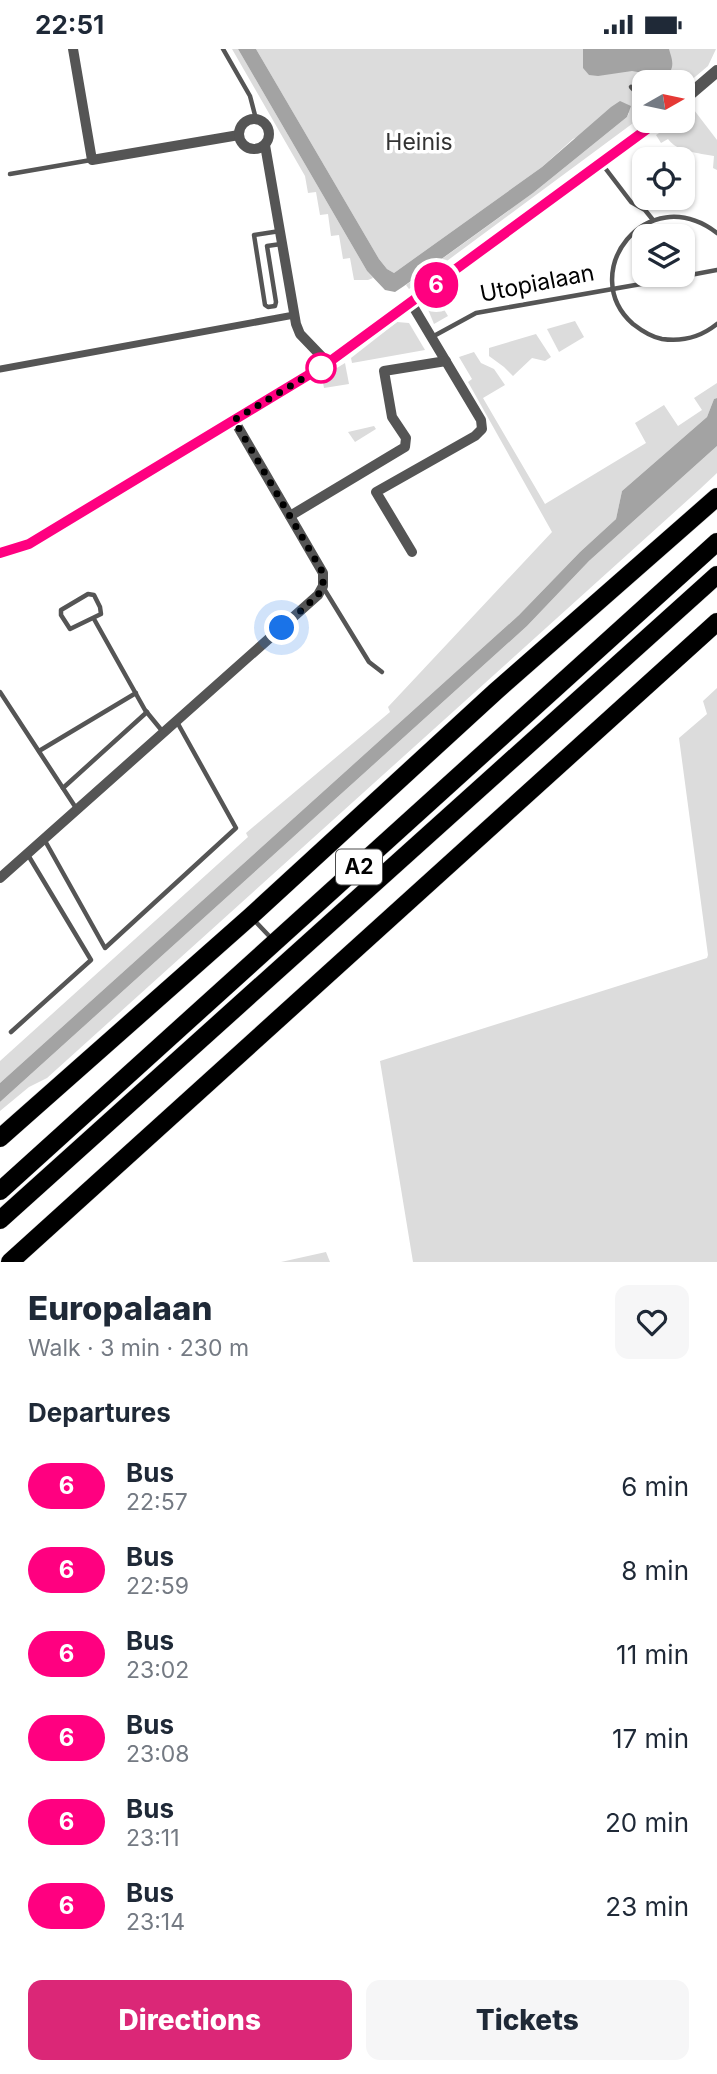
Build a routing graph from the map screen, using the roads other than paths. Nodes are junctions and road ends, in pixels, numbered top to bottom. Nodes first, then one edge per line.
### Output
1 (73, 49) edge
2 (223, 49) edge
3 (717, 72) edge
4 (717, 82) edge
5 (695, 91) edge
6 (695, 95) edge
7 (256, 119) junction
8 (642, 133) edge
9 (239, 135) junction
10 (265, 145) junction
11 (92, 160) junction
12 (602, 163) junction
13 (10, 174) dead end
14 (653, 220) junction
15 (280, 231) junction
16 (717, 233) edge
17 (282, 244) junction
18 (717, 270) edge
19 (614, 288) junction
20 (411, 303) junction
21 (294, 314) junction
22 (717, 324) edge
23 (432, 337) junction
24 (446, 361) junction
25 (325, 365) junction
26 (0, 369) edge
27 (234, 420) junction
28 (717, 497) edge
29 (290, 516) junction
30 (717, 542) edge
31 (412, 552) dead end
32 (0, 554) edge
33 (717, 575) edge
34 (323, 586) junction
35 (94, 619) junction
36 (717, 622) edge
37 (383, 672) dead end
38 (0, 692) edge
39 (136, 693) junction
40 (147, 712) junction
41 (177, 721) junction
42 (164, 733) junction
43 (38, 751) junction
44 (63, 788) junction
45 (77, 810) junction
46 (44, 839) junction
47 (28, 854) junction
48 (0, 877) edge
49 (251, 916) junction
50 (275, 942) junction
51 (11, 1032) dead end
52 (0, 1138) edge
53 (0, 1191) edge
54 (0, 1220) edge
55 (10, 1262) edge

1 - 11 street
2 - 7 lane
3 - 5 street
4 - 6 street
7 - 9 street
7 - 10 street
8 - 12 street
9 - 10 street
9 - 11 street
10 - 15 street
11 - 13 lane
12 - 14 lane
12 - 20 street
14 - 16 lane
14 - 19 lane, Utopialaan
15 - 17 street
15 - 17 lane
17 - 21 street
18 - 19 lane, Utopialaan
19 - 22 lane, Utopialaan
19 - 23 lane, Utopialaan
20 - 23 street
20 - 25 street
21 - 25 street
21 - 26 street
23 - 24 street
24 - 29 street
24 - 31 street
25 - 27 street
27 - 29 street
27 - 32 street
28 - 49 highway, A2
29 - 34 street
30 - 50 highway, A2
33 - 54 highway, A2
34 - 37 lane
34 - 41 street
35 - 35 lane
35 - 39 lane
36 - 55 highway, A2
38 - 43 lane
39 - 40 lane
39 - 43 lane
40 - 42 lane
40 - 44 lane
41 - 42 street
41 - 46 lane
42 - 45 street
43 - 44 lane
44 - 45 lane
45 - 46 street
46 - 47 street
47 - 48 street
47 - 51 lane
49 - 50 lane
49 - 52 highway, A2
50 - 53 highway, A2

